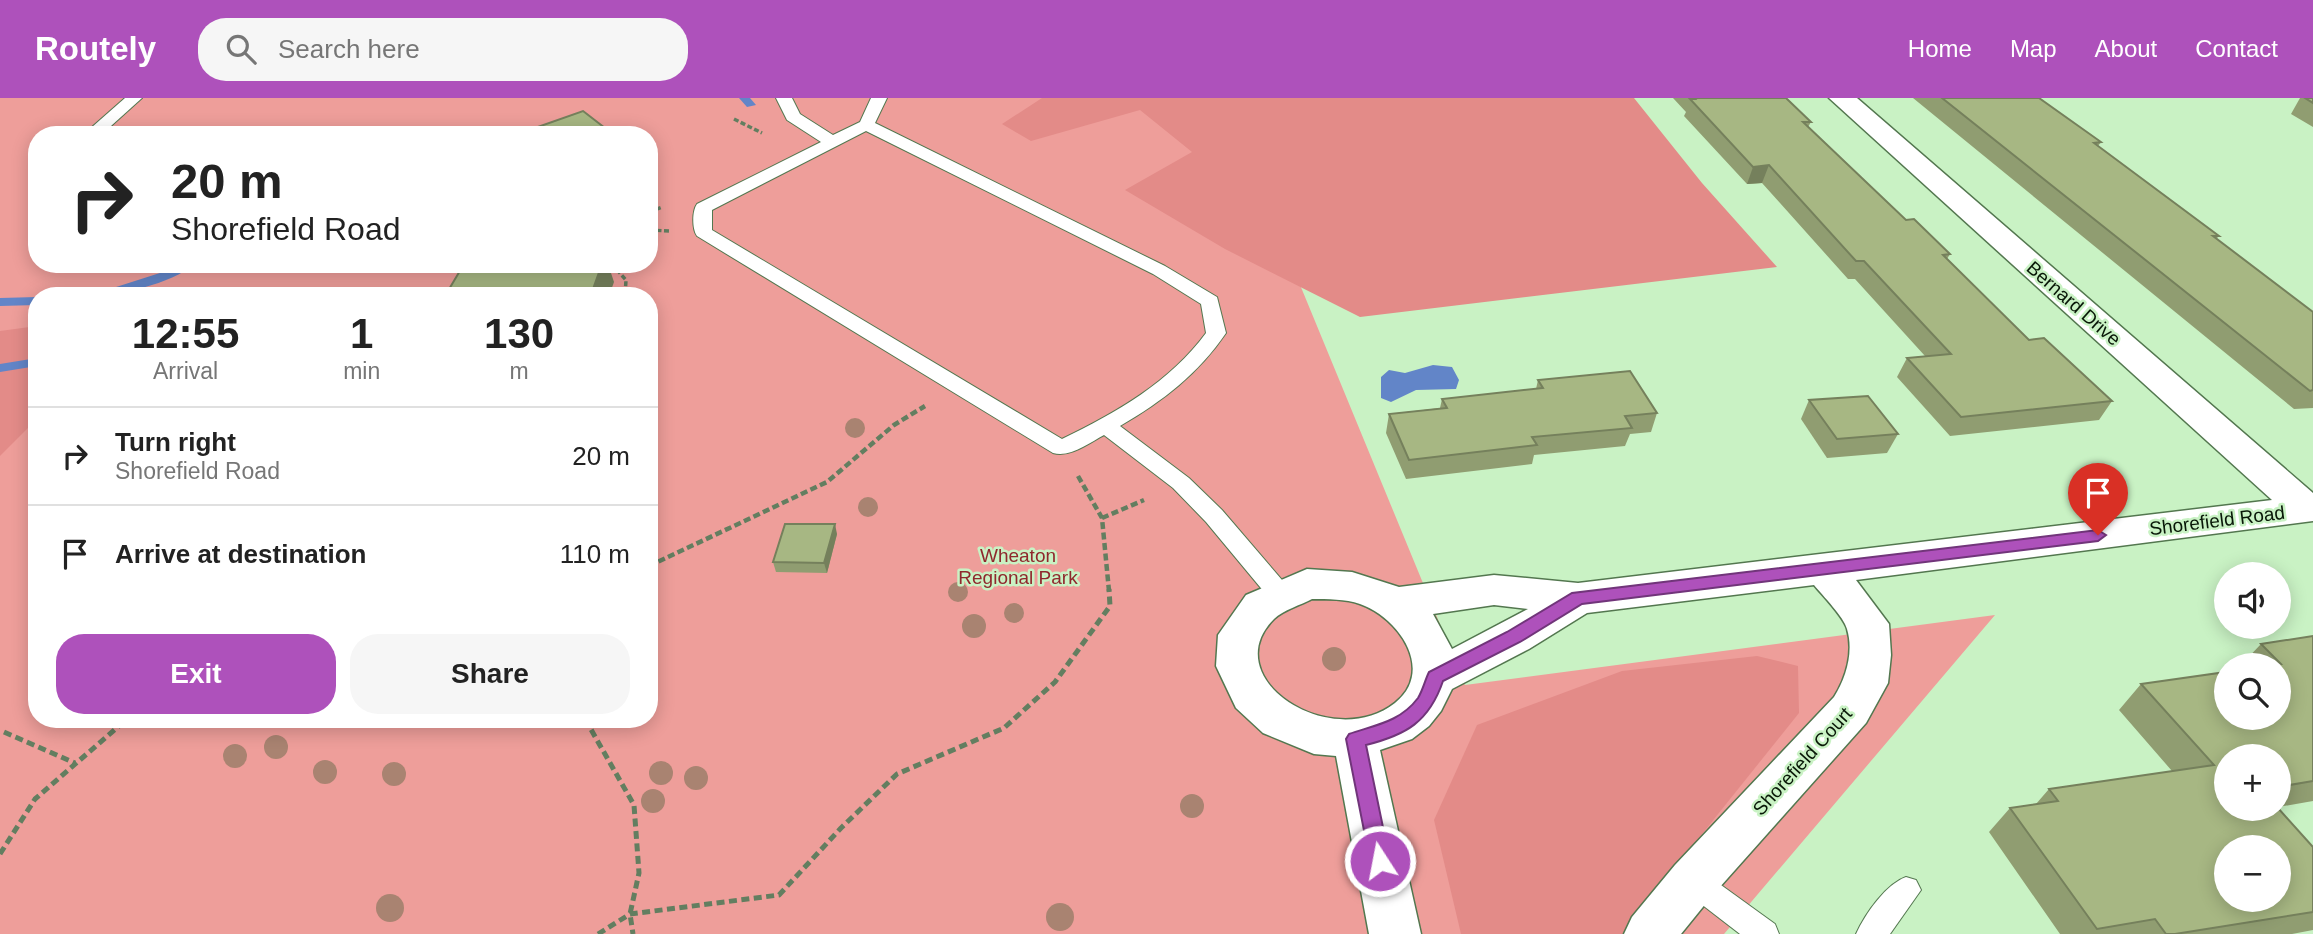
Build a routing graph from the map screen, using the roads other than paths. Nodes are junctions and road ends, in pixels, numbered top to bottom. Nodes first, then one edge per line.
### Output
1 (134, 98) edge
2 (784, 98) edge
3 (879, 98) edge
4 (1842, 98) edge
5 (866, 125) junction
6 (101, 126) edge
7 (833, 142) junction
8 (1107, 427) junction
9 (2310, 508) edge
10 (1825, 570) junction
11 (1279, 593) junction
12 (1578, 598) junction
13 (1396, 603) junction
14 (1436, 677) junction
15 (1355, 739) junction
16 (1693, 881) junction
17 (1906, 890) dead end
18 (1395, 934) edge
19 (1650, 934) edge
20 (1764, 934) edge
21 (1871, 934) edge

1 - 6 lane
2 - 7 lane
3 - 5 lane
4 - 9 street, Bernard Drive
5 - 7 lane
5 - 8 lane
7 - 8 lane
8 - 11 lane
9 - 10 street, Shorefield Road
10 - 12 street, Shorefield Road
10 - 16 street, Shorefield Court
11 - 13 street
11 - 15 street
12 - 13 street, Shorefield Road
12 - 14 street, Shorefield Road
13 - 14 street
14 - 15 street
15 - 18 street
16 - 19 street, Shorefield Court
16 - 20 lane
17 - 21 lane

